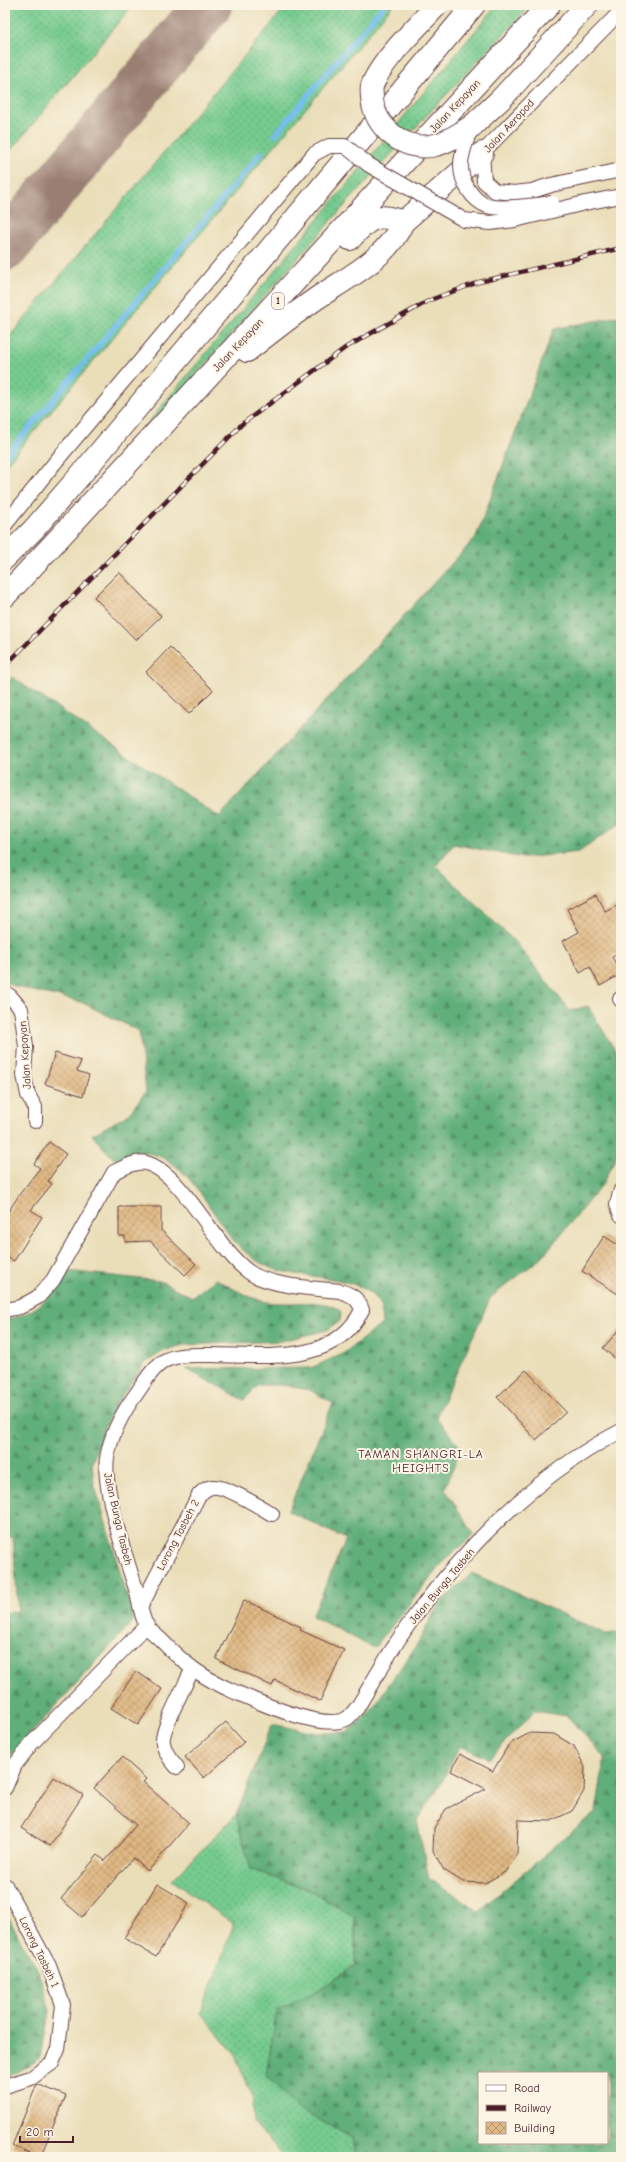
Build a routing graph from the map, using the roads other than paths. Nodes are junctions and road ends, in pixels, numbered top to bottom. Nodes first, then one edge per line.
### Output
1 (437, 5) edge
2 (474, 5) edge
3 (549, 5) edge
4 (587, 5) edge
5 (621, 11) edge
6 (472, 126) junction
7 (482, 153) junction
8 (621, 170) edge
9 (621, 196) edge
10 (585, 203) junction
11 (403, 222) junction
12 (264, 316) junction
13 (194, 392) junction
14 (5, 525) edge
15 (5, 558) edge
16 (5, 596) edge
17 (5, 994) edge
18 (35, 1121) dead end
19 (621, 1190) edge
20 (621, 1215) edge
21 (5, 1310) edge
22 (621, 1431) edge
23 (272, 1514) dead end
24 (140, 1606) junction
25 (147, 1625) junction
26 (192, 1670) junction
27 (177, 1767) dead end
28 (5, 1788) edge
29 (5, 1885) edge
30 (5, 2086) edge

1 - 6 highway, bridge
2 - 15 highway
3 - 12 highway, Jalan Kepayan / 1
4 - 6 highway
5 - 7 street, Jalan Aeropod
6 - 10 street, bridge
7 - 8 street, Jalan Aeropod
7 - 11 highway
9 - 10 street
10 - 14 street, bridge
11 - 12 highway
11 - 13 highway
12 - 13 highway, Jalan Kepayan / 1
13 - 16 highway, Jalan Kepayan / 1
17 - 18 street, Jalan Kepayan
19 - 20 street
21 - 24 street, Jalan Bunga Tasbeh
22 - 26 street, Jalan Bunga Tasbeh
23 - 24 street, Lorong Tasbeh 2
24 - 25 street, Jalan Bunga Tasbeh
25 - 26 street, Jalan Bunga Tasbeh
25 - 28 street
26 - 27 street
29 - 30 street, Lorong Tasbeh 1

